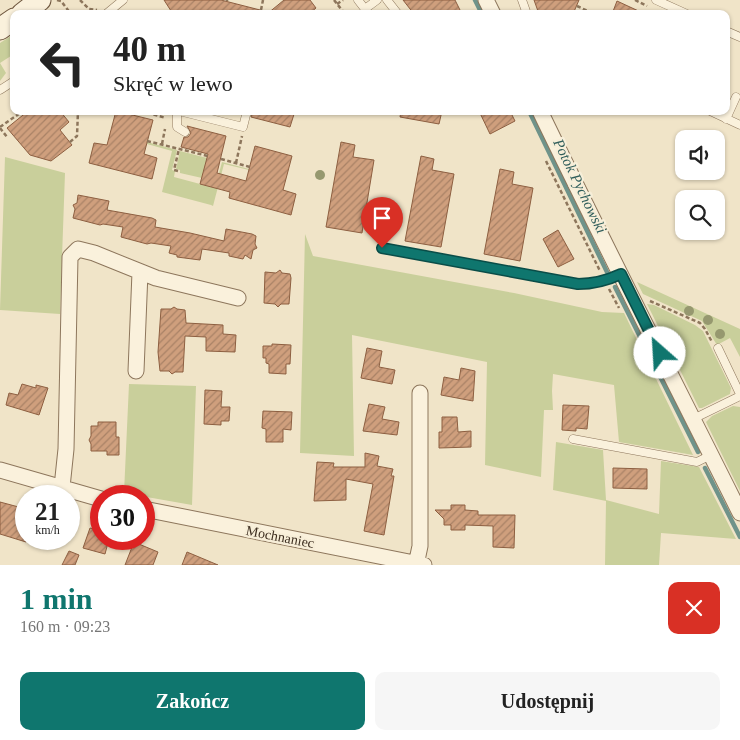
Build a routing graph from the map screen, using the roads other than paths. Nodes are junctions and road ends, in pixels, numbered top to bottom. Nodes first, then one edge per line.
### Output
1 (40, 0) edge
2 (123, 0) edge
3 (377, 0) edge
4 (387, 0) edge
5 (656, 0) edge
6 (27, 10) edge
7 (105, 10) edge
8 (363, 10) edge
9 (395, 10) edge
10 (678, 10) edge
11 (736, 97) dead end
12 (730, 110) edge
13 (178, 115) edge
14 (194, 115) edge
15 (246, 115) edge
16 (542, 115) edge
17 (718, 115) edge
18 (728, 115) edge
19 (726, 119) junction
20 (740, 125) edge
21 (185, 132) dead end
22 (382, 248) dead end
23 (140, 272) junction
24 (621, 274) junction
25 (238, 298) dead end
26 (718, 348) road end
27 (136, 371) dead end
28 (420, 393) dead end
29 (740, 395) edge
30 (693, 419) junction
31 (573, 439) dead end
32 (711, 455) junction
33 (0, 470) edge
34 (55, 485) edge
35 (62, 485) edge
36 (155, 511) edge
37 (740, 513) edge
38 (419, 564) edge

1 - 6 main road
2 - 7 lane
3 - 8 lane
4 - 9 lane
5 - 10 lane
11 - 12 lane
13 - 21 lane
14 - 15 lane
16 - 24 street
17 - 19 lane
18 - 19 lane
19 - 20 lane
22 - 24 lane
23 - 25 street
23 - 27 street
23 - 35 street
24 - 30 street
26 - 29 lane
28 - 38 street, Mochnaniec
29 - 30 lane
30 - 32 street
31 - 32 lane
32 - 37 street
33 - 34 street
36 - 38 street, Mochnaniec

